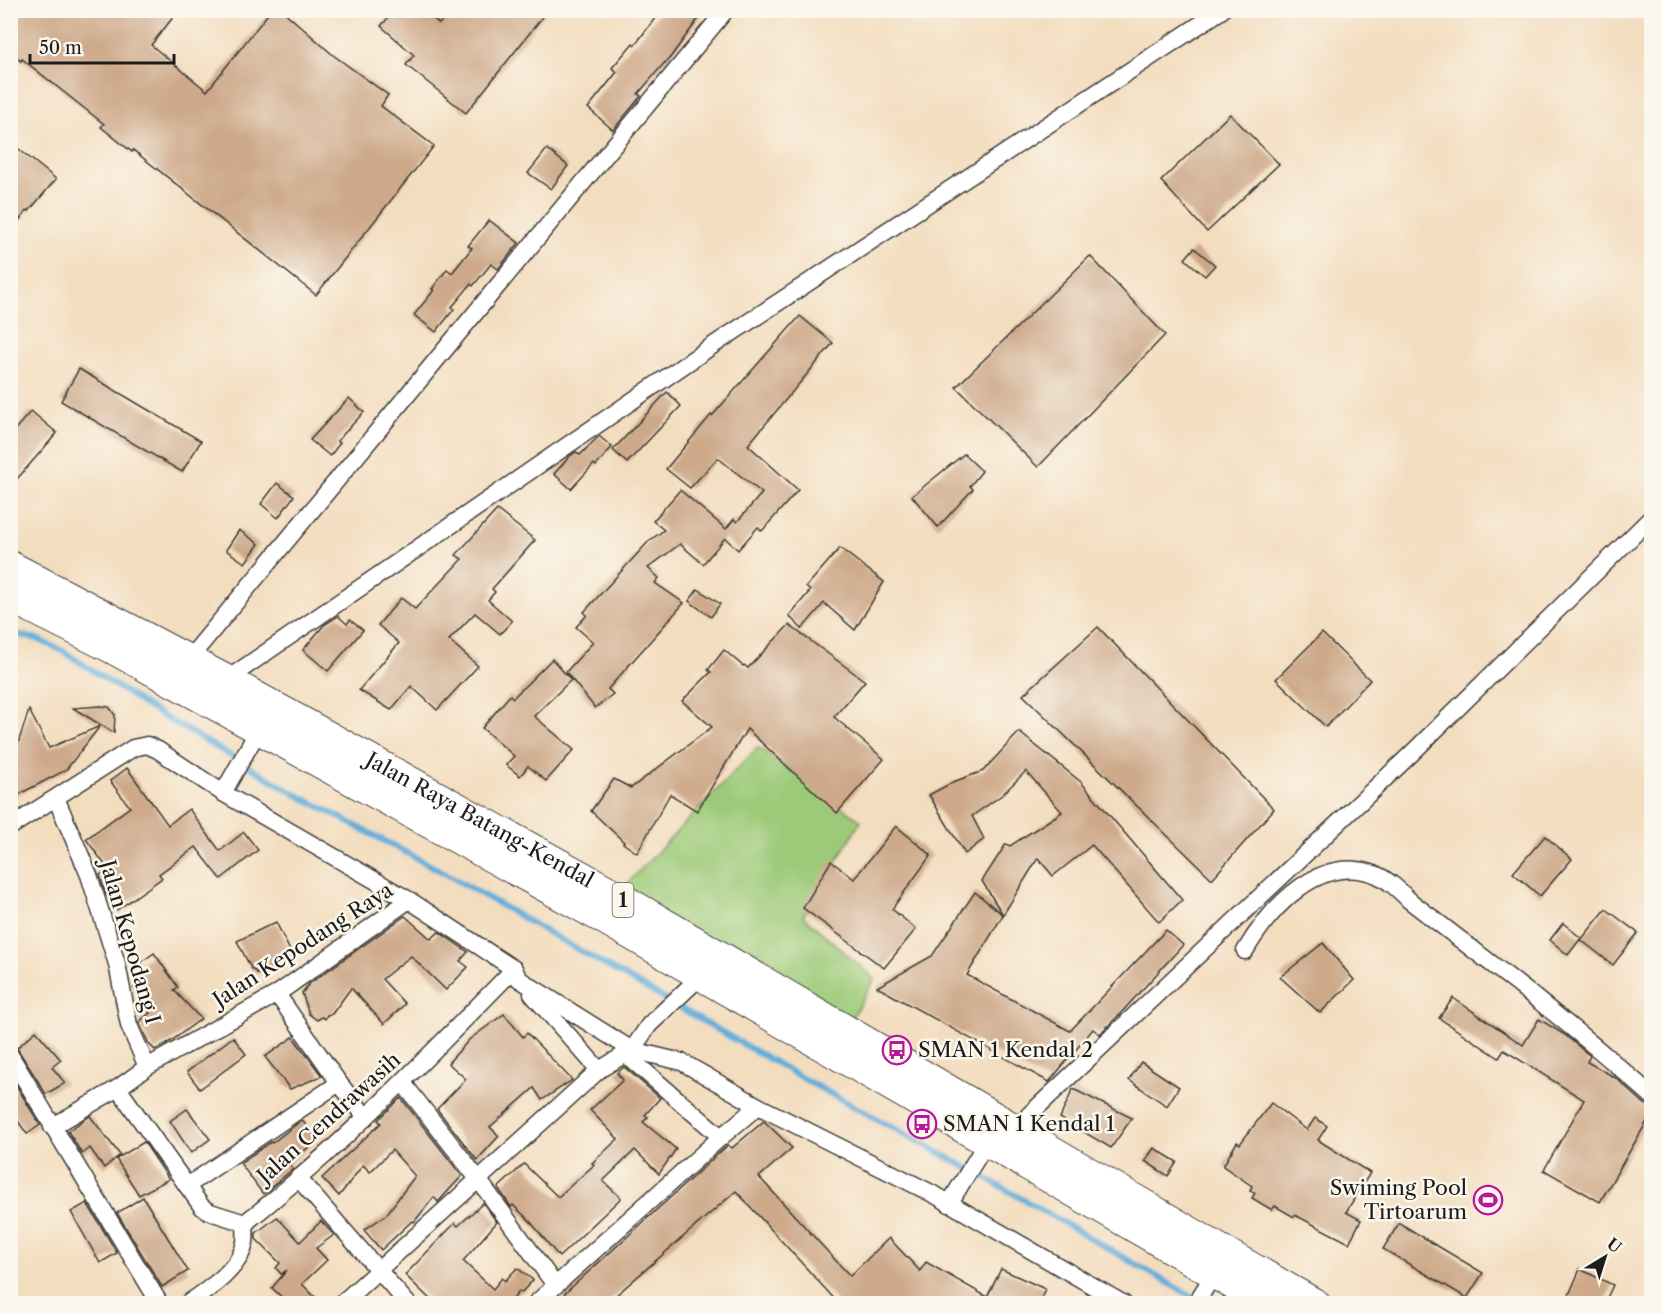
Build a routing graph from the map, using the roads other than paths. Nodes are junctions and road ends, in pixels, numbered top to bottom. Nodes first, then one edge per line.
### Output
1 (726, 10) edge
2 (1222, 10) edge
3 (1652, 517) edge
4 (10, 566) edge
5 (10, 597) edge
6 (188, 660) junction
7 (226, 680) junction
8 (252, 741) junction
9 (226, 789) junction
10 (56, 798) junction
11 (10, 827) edge
12 (409, 900) junction
13 (1245, 951) dead end
14 (517, 974) junction
15 (702, 975) junction
16 (277, 994) junction
17 (628, 1052) junction
18 (10, 1055) edge
19 (147, 1067) junction
20 (599, 1070) junction
21 (339, 1083) junction
22 (403, 1083) junction
23 (118, 1088) junction
24 (1652, 1096) edge
25 (758, 1106) junction
26 (366, 1117) junction
27 (52, 1127) junction
28 (1018, 1131) junction
29 (721, 1137) junction
30 (981, 1151) junction
31 (298, 1178) junction
32 (478, 1179) junction
33 (187, 1186) junction
34 (952, 1199) junction
35 (245, 1223) junction
36 (377, 1270) junction
37 (1209, 1281) edge
38 (555, 1285) junction
39 (160, 1304) edge
40 (187, 1304) edge
41 (341, 1304) edge
42 (408, 1304) edge
43 (535, 1304) edge
44 (1124, 1304) edge
45 (1267, 1304) edge
46 (1316, 1304) edge

1 - 6 street
2 - 7 street
3 - 28 street
4 - 6 highway, Jalan Raya Batang-Kendal / 1
5 - 8 highway, Jalan Raya Batang-Kendal / 1
6 - 7 highway, Jalan Raya Batang-Kendal / 1
7 - 28 highway, Jalan Raya Batang-Kendal / 1
8 - 9 street
8 - 15 highway, Jalan Raya Batang-Kendal / 1
9 - 10 street
9 - 12 street
10 - 11 street
10 - 19 street, Jalan Kepodang I
12 - 14 street, Jalan Kepodang Raya
12 - 16 street, Jalan Kepodang Raya
13 - 24 street
14 - 17 street
14 - 20 street
14 - 22 street, Jalan Cendrawasih
15 - 17 street
15 - 30 highway, Jalan Raya Batang-Kendal / 1
16 - 19 street, Jalan Kepodang Raya
16 - 21 street
17 - 20 street
17 - 25 street
17 - 29 street
18 - 27 street
19 - 23 street, Jalan Kepodang Raya
20 - 32 street
21 - 26 street
21 - 33 street
22 - 26 street, Jalan Cendrawasih
22 - 32 street
23 - 27 street, Jalan Kepodang Raya
23 - 33 street
25 - 29 street
25 - 34 street
26 - 31 street, Jalan Cendrawasih
27 - 39 street
28 - 37 highway, Jalan Raya Batang-Kendal / 1
29 - 38 street
30 - 34 street
30 - 37 highway, Jalan Raya Batang-Kendal / 1
31 - 35 street, Jalan Cendrawasih
31 - 36 street
32 - 36 street
32 - 38 street
33 - 35 street
34 - 44 street
35 - 40 street
36 - 41 street
36 - 42 street
37 - 45 highway, Jalan Raya Batang-Kendal / 1
37 - 46 highway, Jalan Raya Batang-Kendal / 1
38 - 43 street

